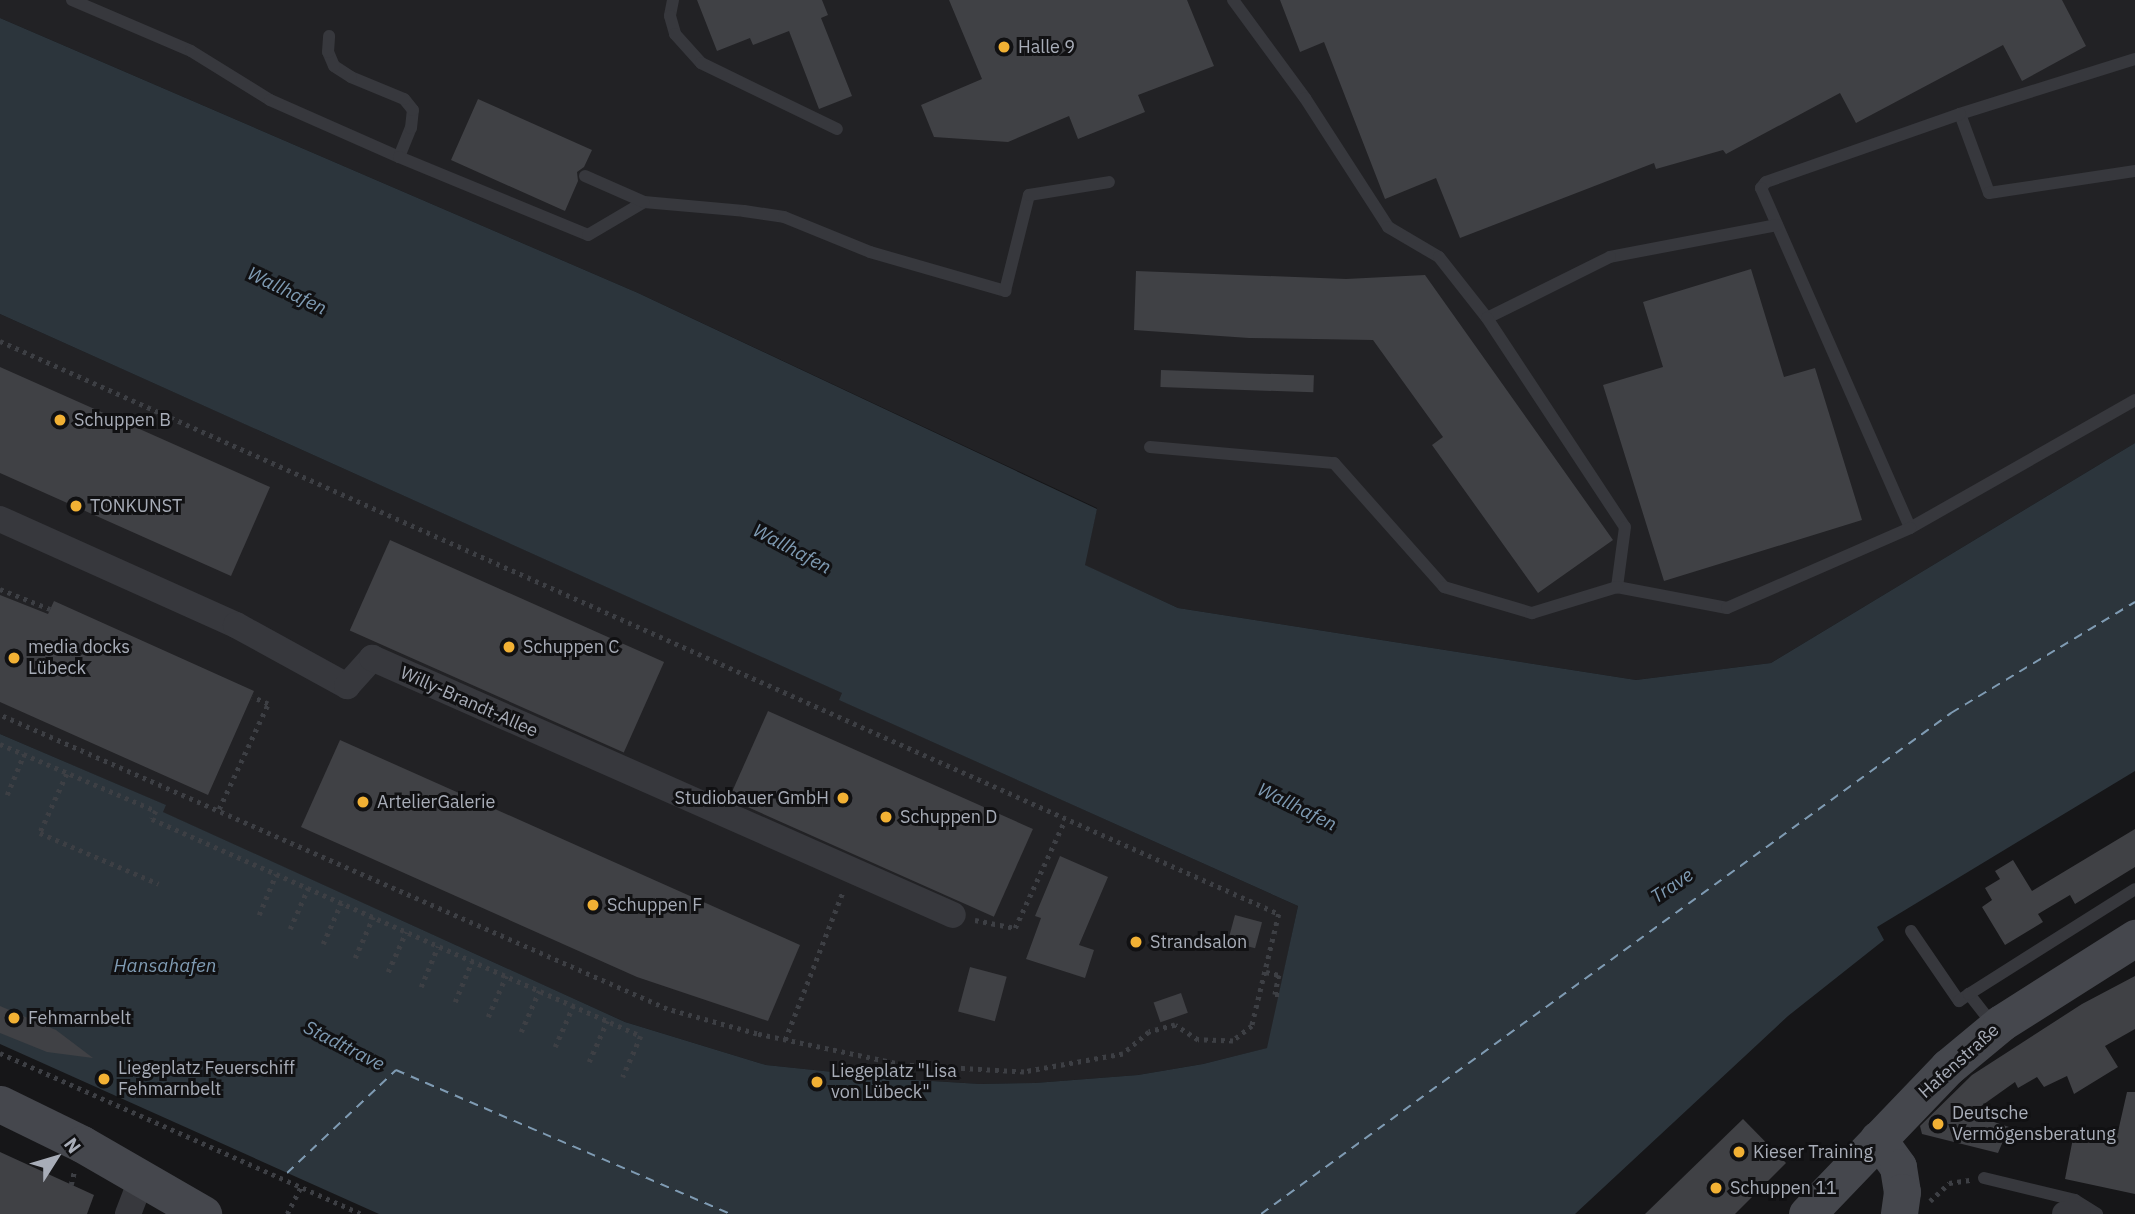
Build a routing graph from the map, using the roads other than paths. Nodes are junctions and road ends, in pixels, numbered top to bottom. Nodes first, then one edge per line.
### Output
1 (72, 0) edge
2 (673, 0) edge
3 (1233, 0) edge
4 (329, 36) dead end
5 (2135, 60) edge
6 (1960, 114) junction
7 (837, 129) dead end
8 (399, 157) junction
9 (2135, 171) edge
10 (585, 176) dead end
11 (1109, 182) dead end
12 (644, 202) junction
13 (1777, 225) junction
14 (1487, 318) junction
15 (2135, 400) edge
16 (1150, 447) dead end
17 (0, 519) edge
18 (1910, 528) junction
19 (1617, 587) junction
20 (2135, 890) edge
21 (953, 915) road end
22 (1912, 931) dead end
23 (2135, 938) edge
24 (1969, 994) junction
25 (1995, 1028) junction
26 (0, 1104) edge
27 (1878, 1139) junction
28 (142, 1178) junction
29 (1984, 1178) road end
30 (1912, 1210) edge
31 (128, 1214) edge
32 (203, 1214) edge
33 (1807, 1214) edge
34 (2066, 1214) edge
35 (2078, 1214) edge
36 (2097, 1214) edge

1 - 8 lane
2 - 7 lane
3 - 14 lane
4 - 8 lane
5 - 6 lane
6 - 9 lane
6 - 13 lane
8 - 12 lane
10 - 12 lane
11 - 12 lane
13 - 14 lane
13 - 18 lane
14 - 19 lane
15 - 18 lane
16 - 19 lane
17 - 21 street, Willy-Brandt-Allee
18 - 19 lane
20 - 24 lane
22 - 24 lane
23 - 25 main road, Hafenstraße
24 - 25 lane
25 - 27 main road, Hafenstraße
26 - 28 main road
27 - 30 main road
27 - 33 main road, Hafenstraße
28 - 31 street
28 - 32 main road
29 - 36 lane
34 - 35 street

